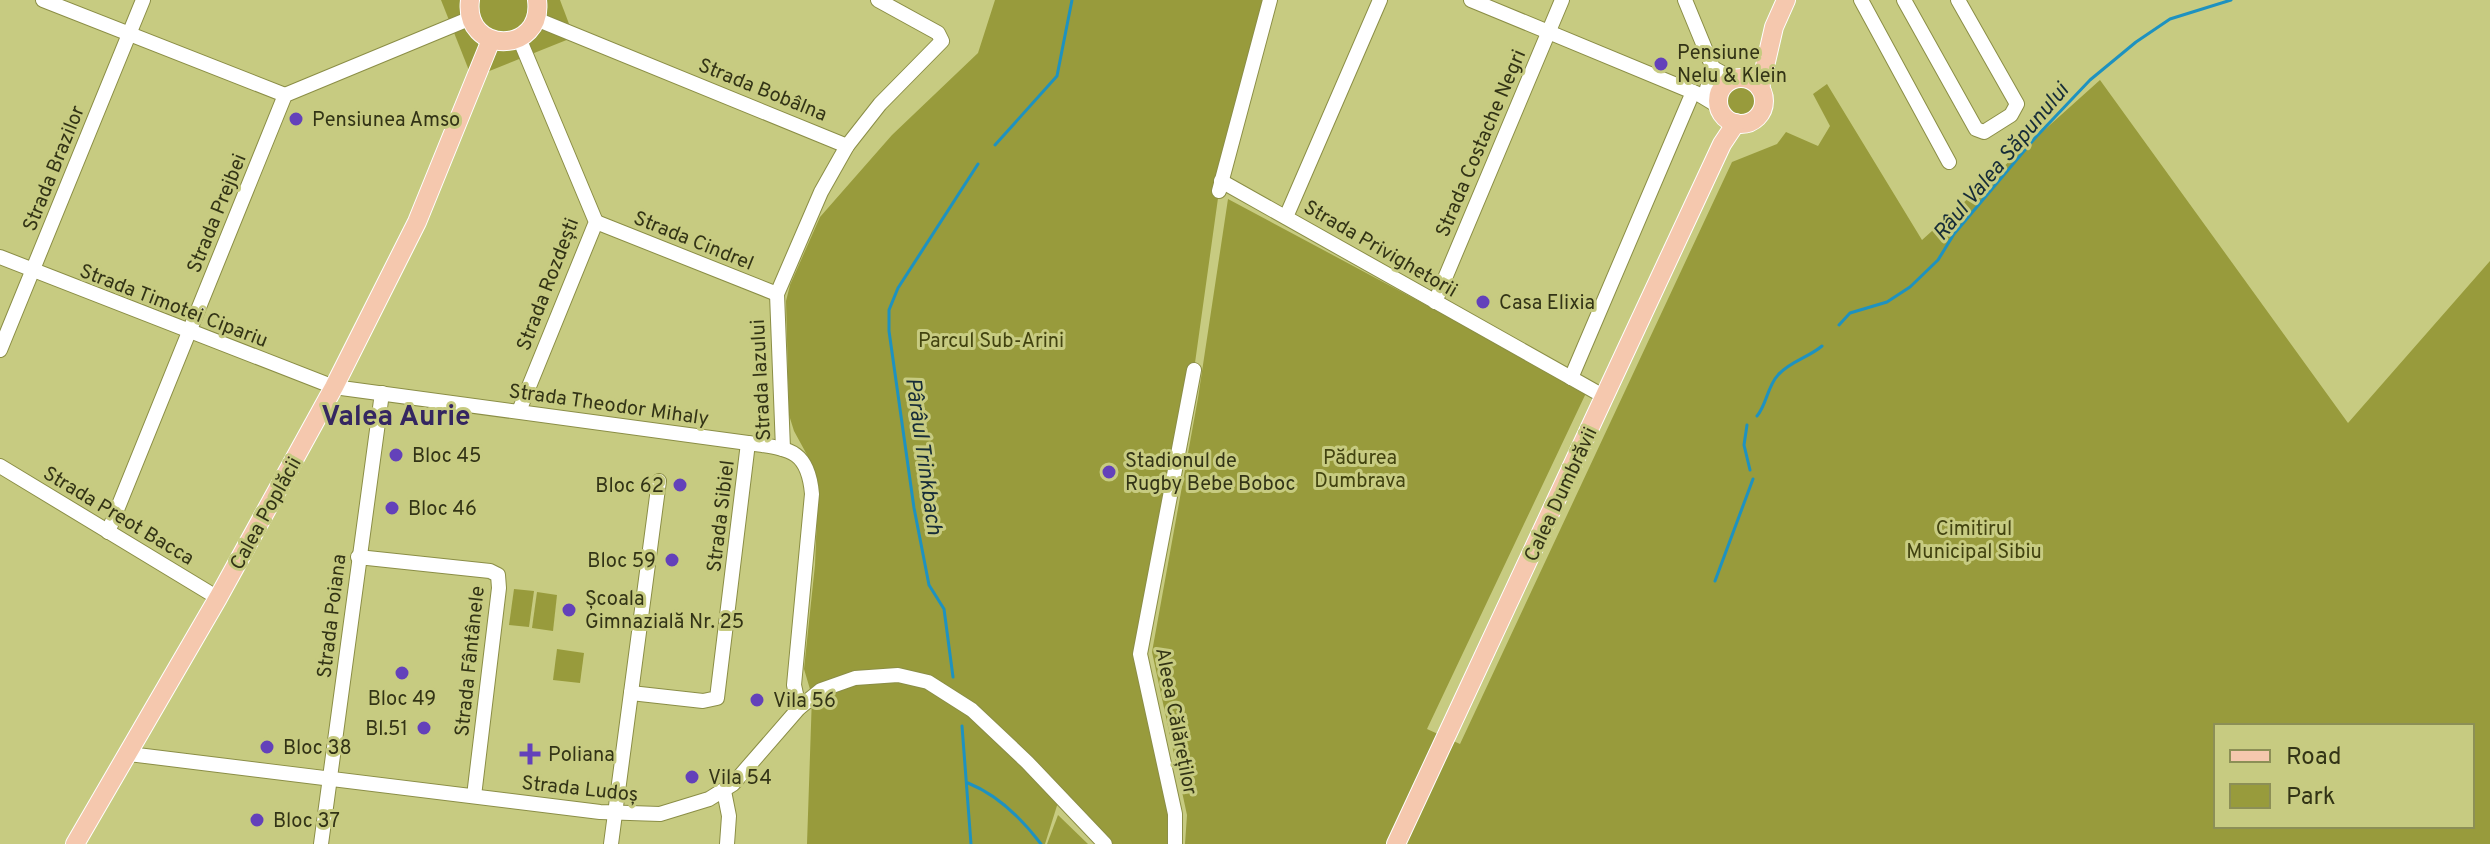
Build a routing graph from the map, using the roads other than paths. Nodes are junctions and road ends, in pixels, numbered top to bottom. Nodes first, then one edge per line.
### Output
1 (43, 0) edge
2 (143, 0) edge
3 (878, 0) edge
4 (1270, 0) edge
5 (1380, 0) edge
6 (1471, 0) edge
7 (1562, 0) edge
8 (1685, 0) edge
9 (1786, 0) edge
10 (1861, 0) edge
11 (1904, 0) edge
12 (1958, 0) edge
13 (470, 9) edge
14 (537, 9) edge
15 (1774, 27) junction
16 (1548, 32) junction
17 (129, 35) junction
18 (519, 38) junction
19 (491, 40) junction
20 (1713, 68) junction
21 (1760, 88) junction
22 (285, 95) junction
23 (1719, 97) junction
24 (847, 146) junction
25 (1949, 162) dead end
26 (1286, 217) junction
27 (596, 222) junction
28 (0, 257) edge
29 (34, 271) junction
30 (777, 294) junction
31 (1435, 302) junction
32 (189, 333) junction
33 (0, 350) edge
34 (1194, 370) dead end
35 (1571, 378) junction
36 (334, 387) junction
37 (382, 393) junction
38 (1605, 397) junction
39 (519, 411) junction
40 (748, 443) junction
41 (783, 449) junction
42 (0, 466) edge
43 (659, 481) dead end
44 (108, 532) junction
45 (358, 557) junction
46 (218, 598) junction
47 (631, 693) junction
48 (799, 708) junction
49 (129, 754) junction
50 (329, 778) junction
51 (724, 791) junction
52 (474, 796) junction
53 (615, 813) junction
54 (75, 844) edge
55 (321, 844) edge
56 (611, 844) edge
57 (727, 844) edge
58 (1105, 844) edge
59 (1175, 844) edge
60 (1396, 844) edge

1 - 17 street
2 - 17 street, Strada Brazilor
3 - 24 street
4 - 26 street, Strada Privighetorii
5 - 26 street
6 - 16 street
7 - 16 street, Strada Costache Negri
8 - 20 street
9 - 15 main road, Calea Dumbrăvii
10 - 25 street
11 - 12 street
13 - 19 main road
13 - 22 street
14 - 18 main road
14 - 24 street, Strada Bobâlna
15 - 21 main road, Calea Dumbrăvii
15 - 23 main road, Calea Dumbrăvii
16 - 23 street
16 - 31 street, Strada Costache Negri
17 - 22 street
17 - 29 street, Strada Brazilor
18 - 19 main road
18 - 27 street, Strada Rozdești
19 - 36 main road, Calea Poplăcii
20 - 23 street
20 - 23 street
21 - 23 main road
21 - 23 main road, Calea Dumbrăvii
22 - 32 street, Strada Prejbei
23 - 35 street, Calea Dumbrăvii
23 - 38 main road, Calea Dumbrăvii
24 - 30 street, Strada Iazului
26 - 31 street, Strada Privighetorii
27 - 30 street, Strada Cindrel
27 - 39 street, Strada Rozdești
28 - 29 street, Strada Timotei Cipariu
29 - 32 street, Strada Timotei Cipariu
29 - 33 street, Strada Brazilor
30 - 41 street, Strada Iazului
31 - 35 street, Strada Privighetorii
32 - 36 street, Strada Timotei Cipariu
32 - 44 street, Strada Prejbei
34 - 59 street, Aleea Călăreților
35 - 38 street, Strada Privighetorii
36 - 37 street, Strada Theodor Mihaly
36 - 46 main road, Calea Poplăcii
37 - 39 street, Strada Theodor Mihaly
37 - 45 street, Strada Poiana
38 - 60 main road, Calea Dumbrăvii
39 - 40 street, Strada Theodor Mihaly
40 - 41 street, Strada Theodor Mihaly
40 - 47 street, Strada Sibiel
41 - 48 street, Strada Iazului
42 - 44 street, Strada Preot Bacca
43 - 47 street
44 - 46 street, Strada Preot Bacca
45 - 50 street, Strada Poiana
45 - 52 street, Strada Fântânele
46 - 49 main road, Calea Poplăcii
47 - 53 street
48 - 51 street, Strada Ludoș
48 - 58 street, Strada Ludoș
49 - 50 street, Strada Ludoș
49 - 54 main road, Calea Poplăcii
50 - 52 street, Strada Ludoș
50 - 55 street, Strada Poiana
51 - 53 street, Strada Ludoș
51 - 57 street
52 - 53 street, Strada Ludoș
53 - 56 street

